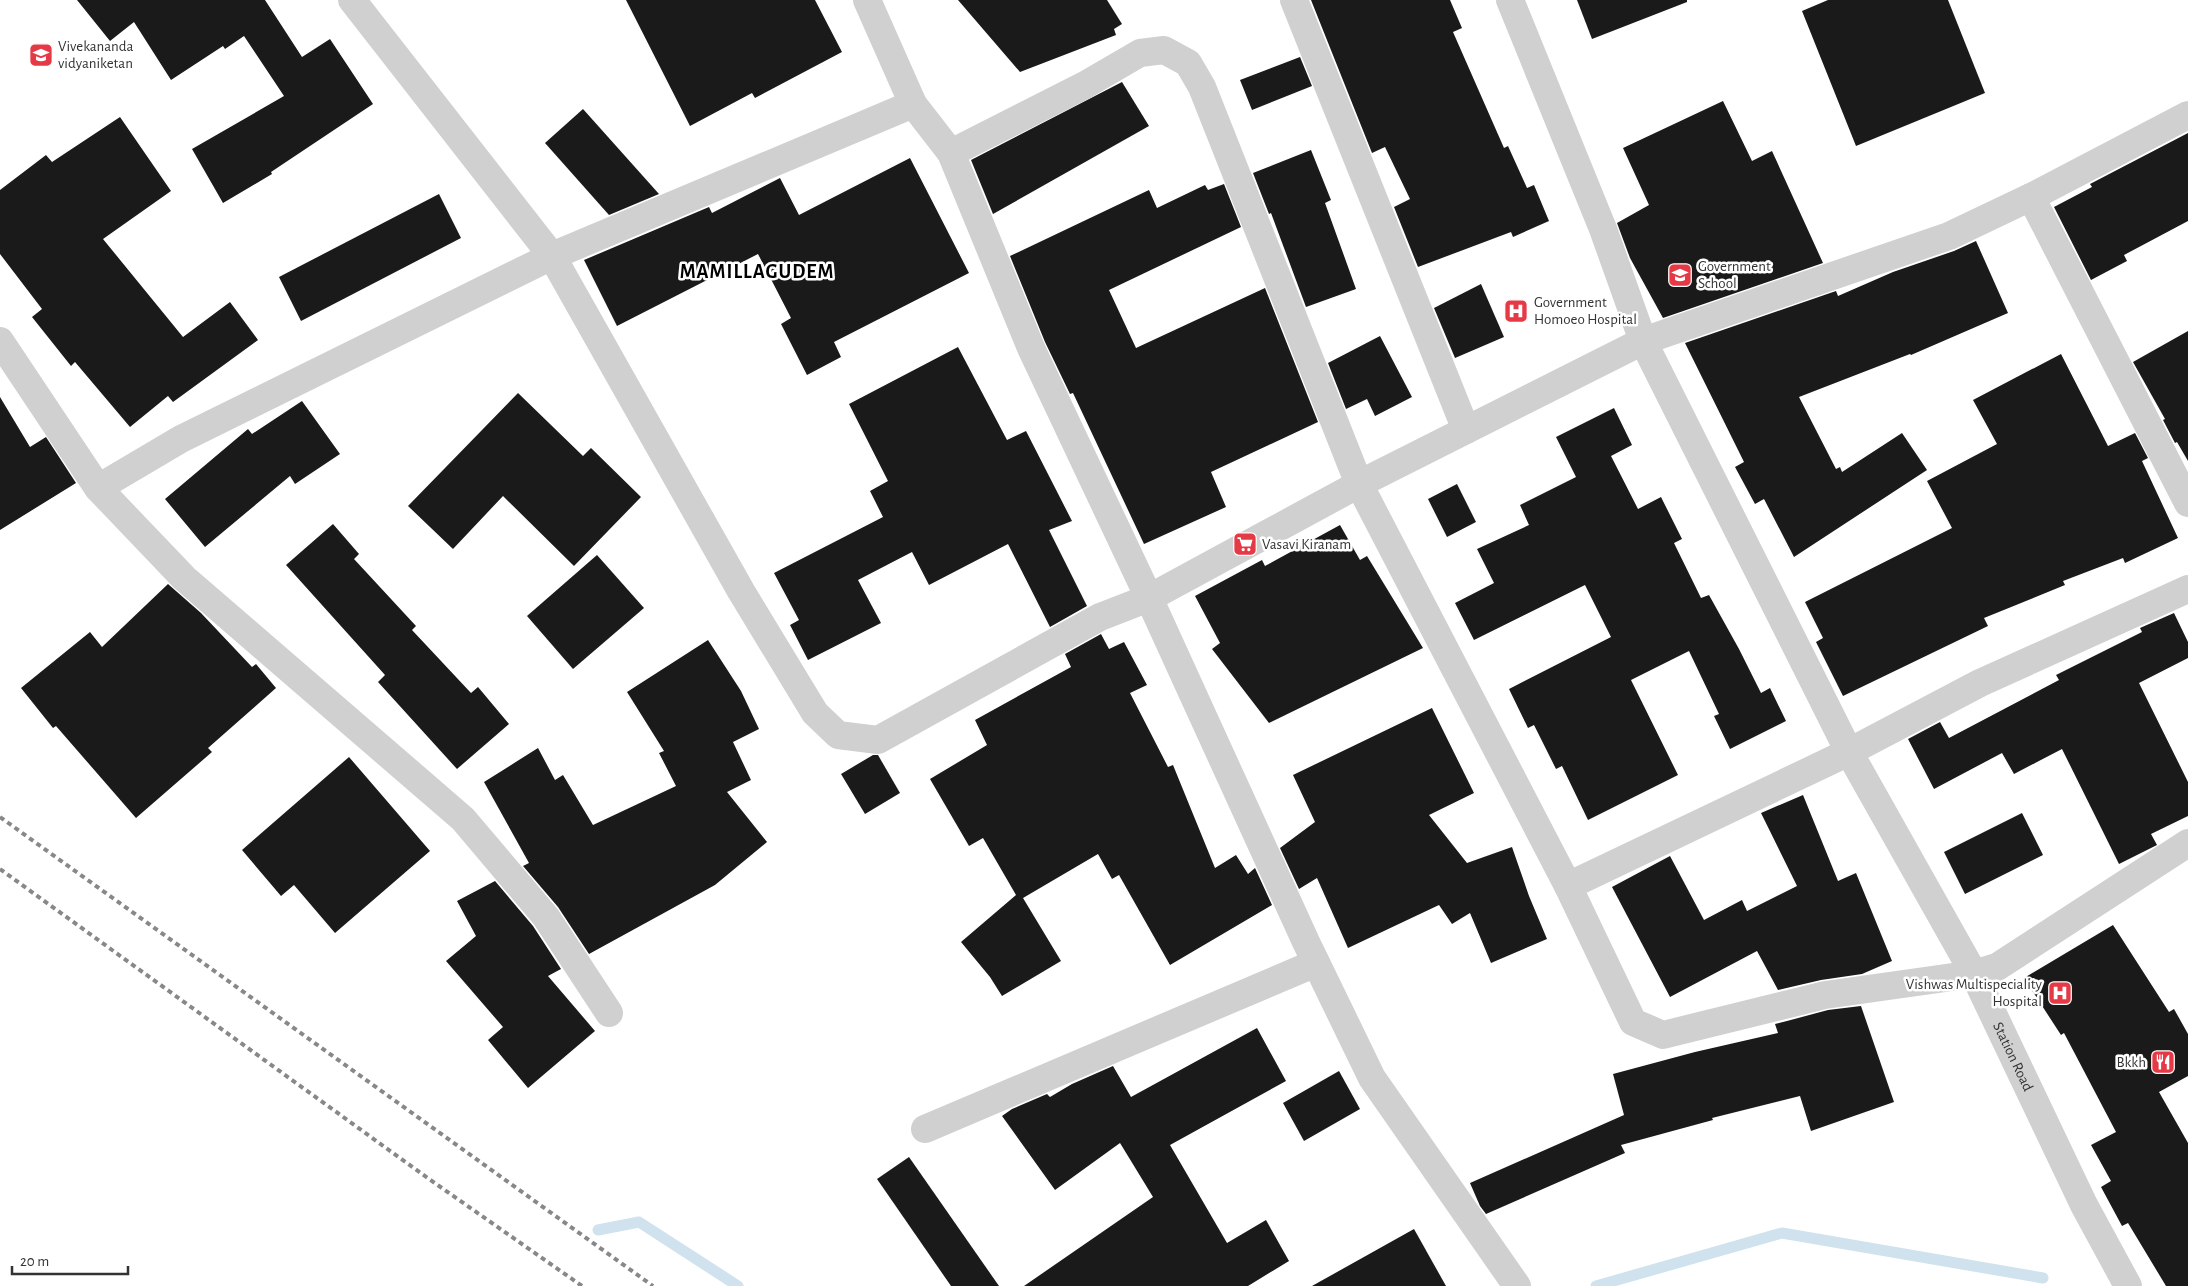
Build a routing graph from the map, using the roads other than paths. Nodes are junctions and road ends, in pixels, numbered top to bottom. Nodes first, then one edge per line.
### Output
1 (352, 0) edge
2 (867, 0) edge
3 (1294, 0) edge
4 (1510, 0) edge
5 (913, 104) junction
6 (2188, 115) edge
7 (951, 153) junction
8 (2031, 197) junction
9 (552, 256) junction
10 (0, 341) edge
11 (1643, 341) junction
12 (1466, 430) junction
13 (1359, 484) junction
14 (98, 488) junction
15 (2188, 503) edge
16 (2188, 588) edge
17 (1150, 598) junction
18 (1849, 752) junction
19 (2188, 843) edge
20 (1568, 886) junction
21 (1316, 962) junction
22 (1974, 974) junction
23 (609, 1013) dead end
24 (925, 1129) dead end
25 (1517, 1286) edge
26 (2128, 1286) edge

1 - 9 street
2 - 5 street
3 - 12 street
4 - 11 street, Station Road
5 - 7 street
5 - 9 street
6 - 8 street
7 - 13 street
7 - 17 street
8 - 11 street
8 - 15 street
9 - 14 street
9 - 17 street
10 - 14 street
11 - 12 street
11 - 18 street, Station Road
12 - 13 street
13 - 17 street
13 - 20 street
14 - 23 street
16 - 18 street
17 - 21 street
18 - 20 street
18 - 22 street, Station Road
19 - 22 street
20 - 22 street
21 - 24 street
21 - 25 street
22 - 26 street, Station Road

